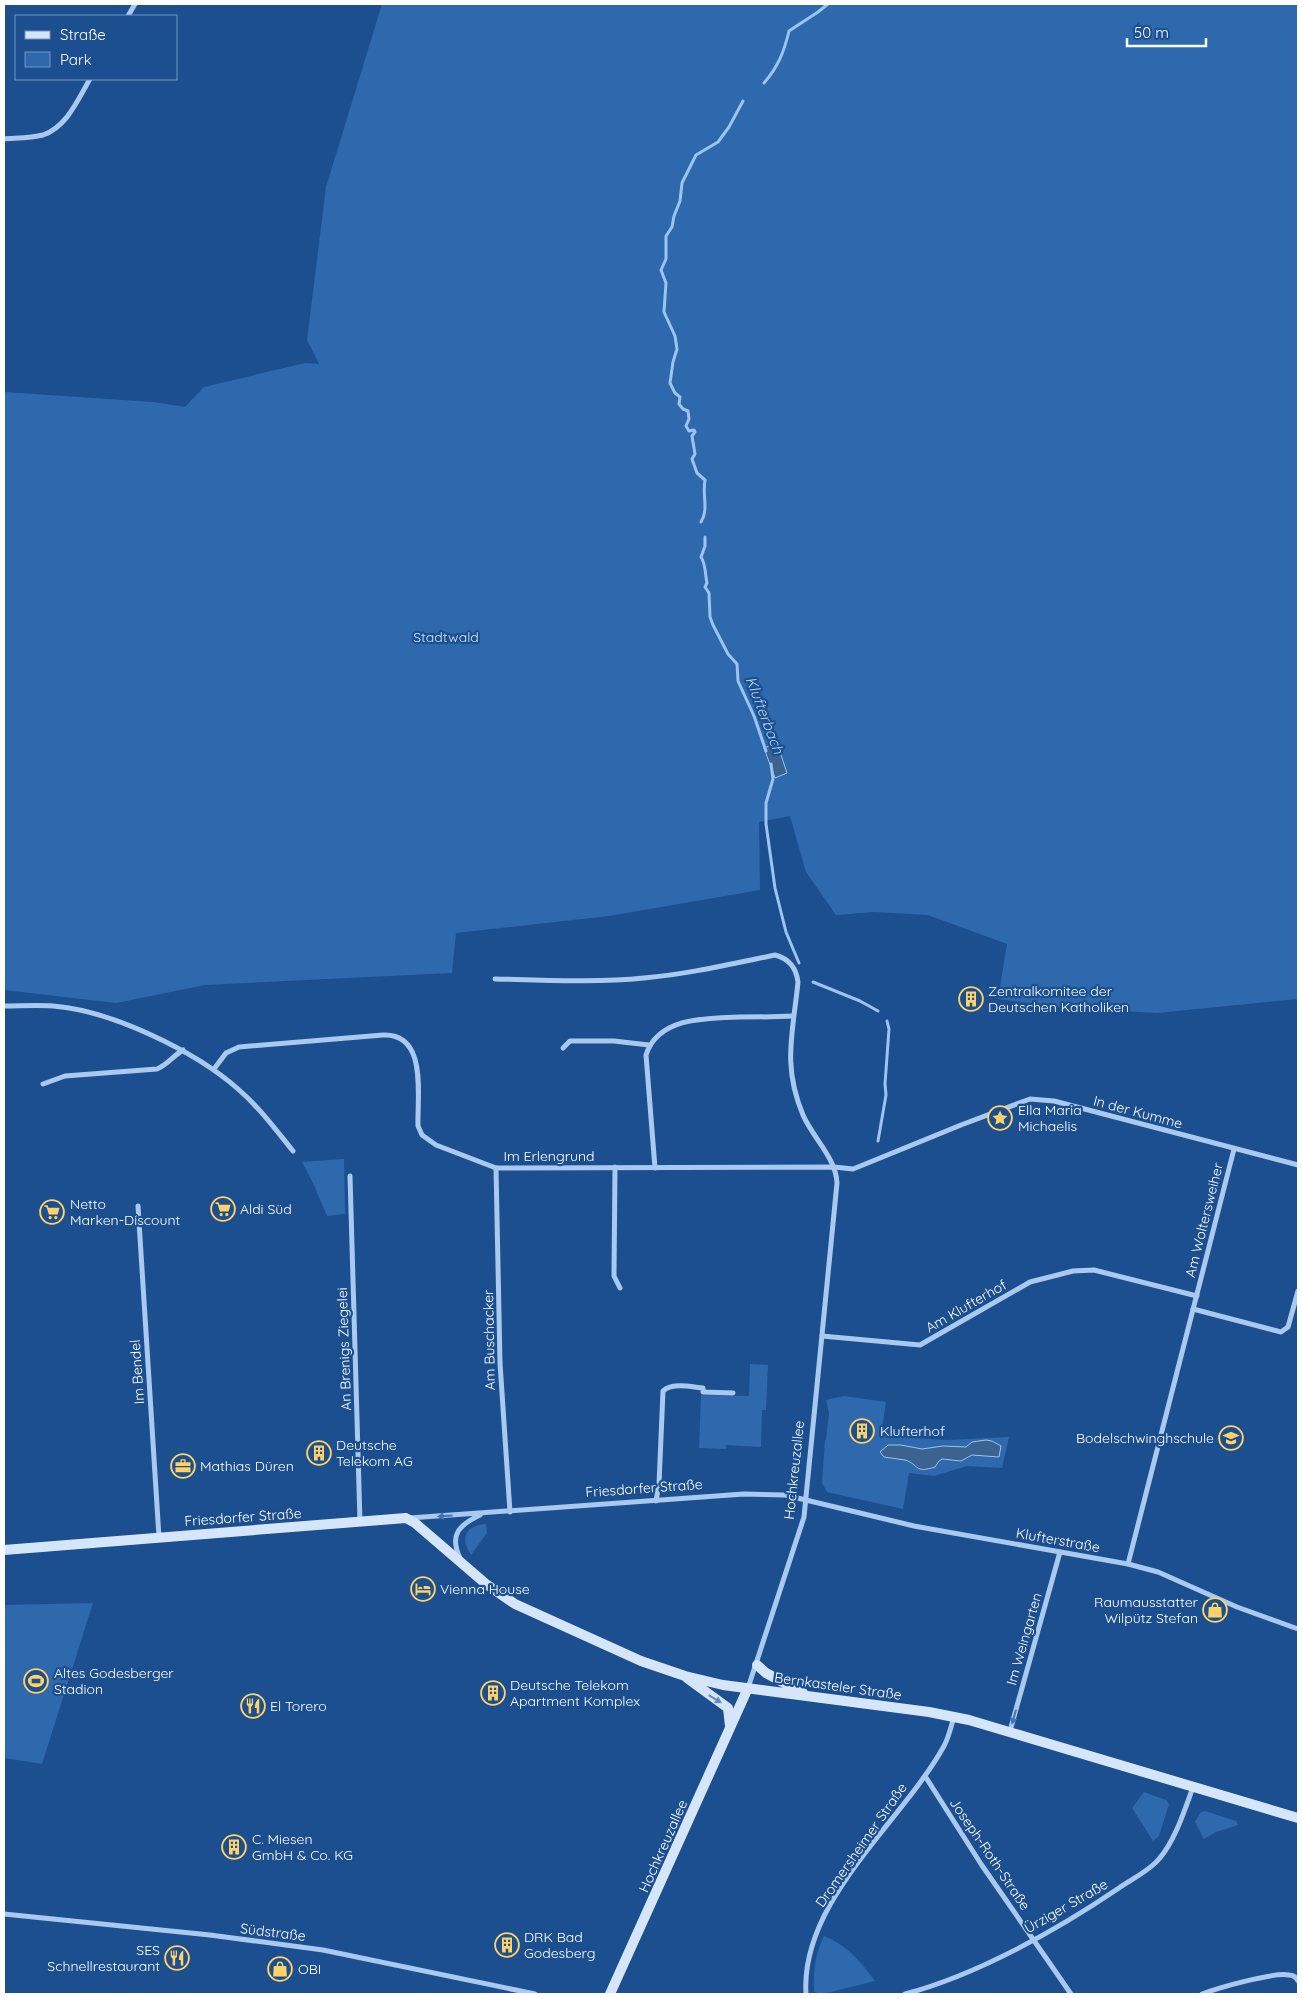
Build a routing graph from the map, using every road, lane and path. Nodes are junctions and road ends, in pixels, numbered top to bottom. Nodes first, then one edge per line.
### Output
1 (135, 4) edge
2 (129, 15) edge
3 (89, 80) edge
4 (4, 139) edge
5 (495, 978) dead end
6 (4, 1006) edge
7 (794, 1016) junction
8 (649, 1046) junction
9 (563, 1048) dead end
10 (183, 1050) junction
11 (214, 1069) junction
12 (42, 1084) dead end
13 (1234, 1149) junction
14 (293, 1151) dead end
15 (1298, 1165) edge
16 (615, 1167) junction
17 (834, 1167) junction
18 (496, 1168) junction
19 (655, 1168) junction
20 (350, 1176) dead end
21 (138, 1206) dead end
22 (1058, 1273) joint
23 (620, 1288) dead end
24 (1298, 1291) edge
25 (1196, 1296) junction
26 (1193, 1309) junction
27 (822, 1336) junction
28 (733, 1393) dead end
29 (805, 1500) junction
30 (656, 1501) junction
31 (485, 1512) junction
32 (510, 1512) junction
33 (406, 1518) junction
34 (360, 1522) junction
35 (159, 1537) junction
36 (4, 1550) edge
37 (1060, 1552) junction
38 (1128, 1564) junction
39 (463, 1566) junction
40 (1298, 1629) edge
41 (757, 1665) junction
42 (685, 1676) junction
43 (748, 1688) junction
44 (808, 1696) junction
45 (954, 1717) junction
46 (730, 1729) junction
47 (1010, 1732) junction
48 (925, 1776) junction
49 (1194, 1786) junction
50 (1298, 1818) edge
51 (4, 1914) edge
52 (1034, 1939) junction
53 (1298, 1981) edge
54 (922, 1992) edge
55 (535, 1994) edge
56 (610, 1994) edge
57 (806, 1994) edge
58 (905, 1994) edge
59 (1071, 1994) edge
60 (1202, 1994) edge

1 - 2 street
3 - 4 street
5 - 7 street, Hochkreuzallee
6 - 10 street
7 - 8 street
7 - 17 street, Hochkreuzallee
8 - 9 street
8 - 19 street
10 - 11 street
10 - 12 street
11 - 14 street
11 - 18 street, Im Erlengrund
13 - 15 street, In der Kumme
13 - 17 street, In der Kumme
13 - 25 street, Am Woltersweiher
16 - 18 street, Im Erlengrund
16 - 19 street, Im Erlengrund
16 - 23 street
17 - 19 street, Im Erlengrund
17 - 27 street, Hochkreuzallee
18 - 32 street, Am Buschacker
20 - 34 street, An Brenigs Ziegelei
21 - 35 street, Im Bendel
22 - 25 street, Am Woltersweiher
22 - 27 street, Am Klufterhof
24 - 26 street
25 - 26 street, Am Woltersweiher
26 - 38 street, Am Woltersweiher
27 - 29 street, Hochkreuzallee
28 - 30 street
29 - 30 street, Friesdorfer Straße
29 - 37 street, Klufterstraße
29 - 41 street, Hochkreuzallee
30 - 32 street, Friesdorfer Straße
31 - 32 street, Friesdorfer Straße
31 -> 33 street, Friesdorfer Straße
31 - 39 street
33 - 34 street, Friesdorfer Straße
33 - 39 street, Bernkasteler Straße
34 - 35 street, Friesdorfer Straße
35 - 36 street, Friesdorfer Straße
37 - 38 street, Klufterstraße
37 -> 47 street, Im Weingarten
38 - 40 street, Klufterstraße
39 - 42 street, Bernkasteler Straße
41 - 43 street, Hochkreuzallee
41 - 44 street
42 - 43 street, Bernkasteler Straße
42 -> 46 street
43 - 44 street, Bernkasteler Straße
43 - 46 street, Hochkreuzallee
44 - 45 street, Bernkasteler Straße
45 - 47 street, Bernkasteler Straße
45 - 48 street, Dromersheimer Straße
46 - 56 street, Hochkreuzallee
47 - 49 street, Bernkasteler Straße
48 - 52 street, Joseph-Roth-Straße
48 - 57 street, Dromersheimer Straße
49 - 50 street, Bernkasteler Straße
49 - 52 street, Ürziger Straße
51 - 55 street, Südstraße
52 - 54 street, Ürziger Straße
52 - 59 street, Joseph-Roth-Straße
53 - 60 street
54 - 58 street, Ürziger Straße

